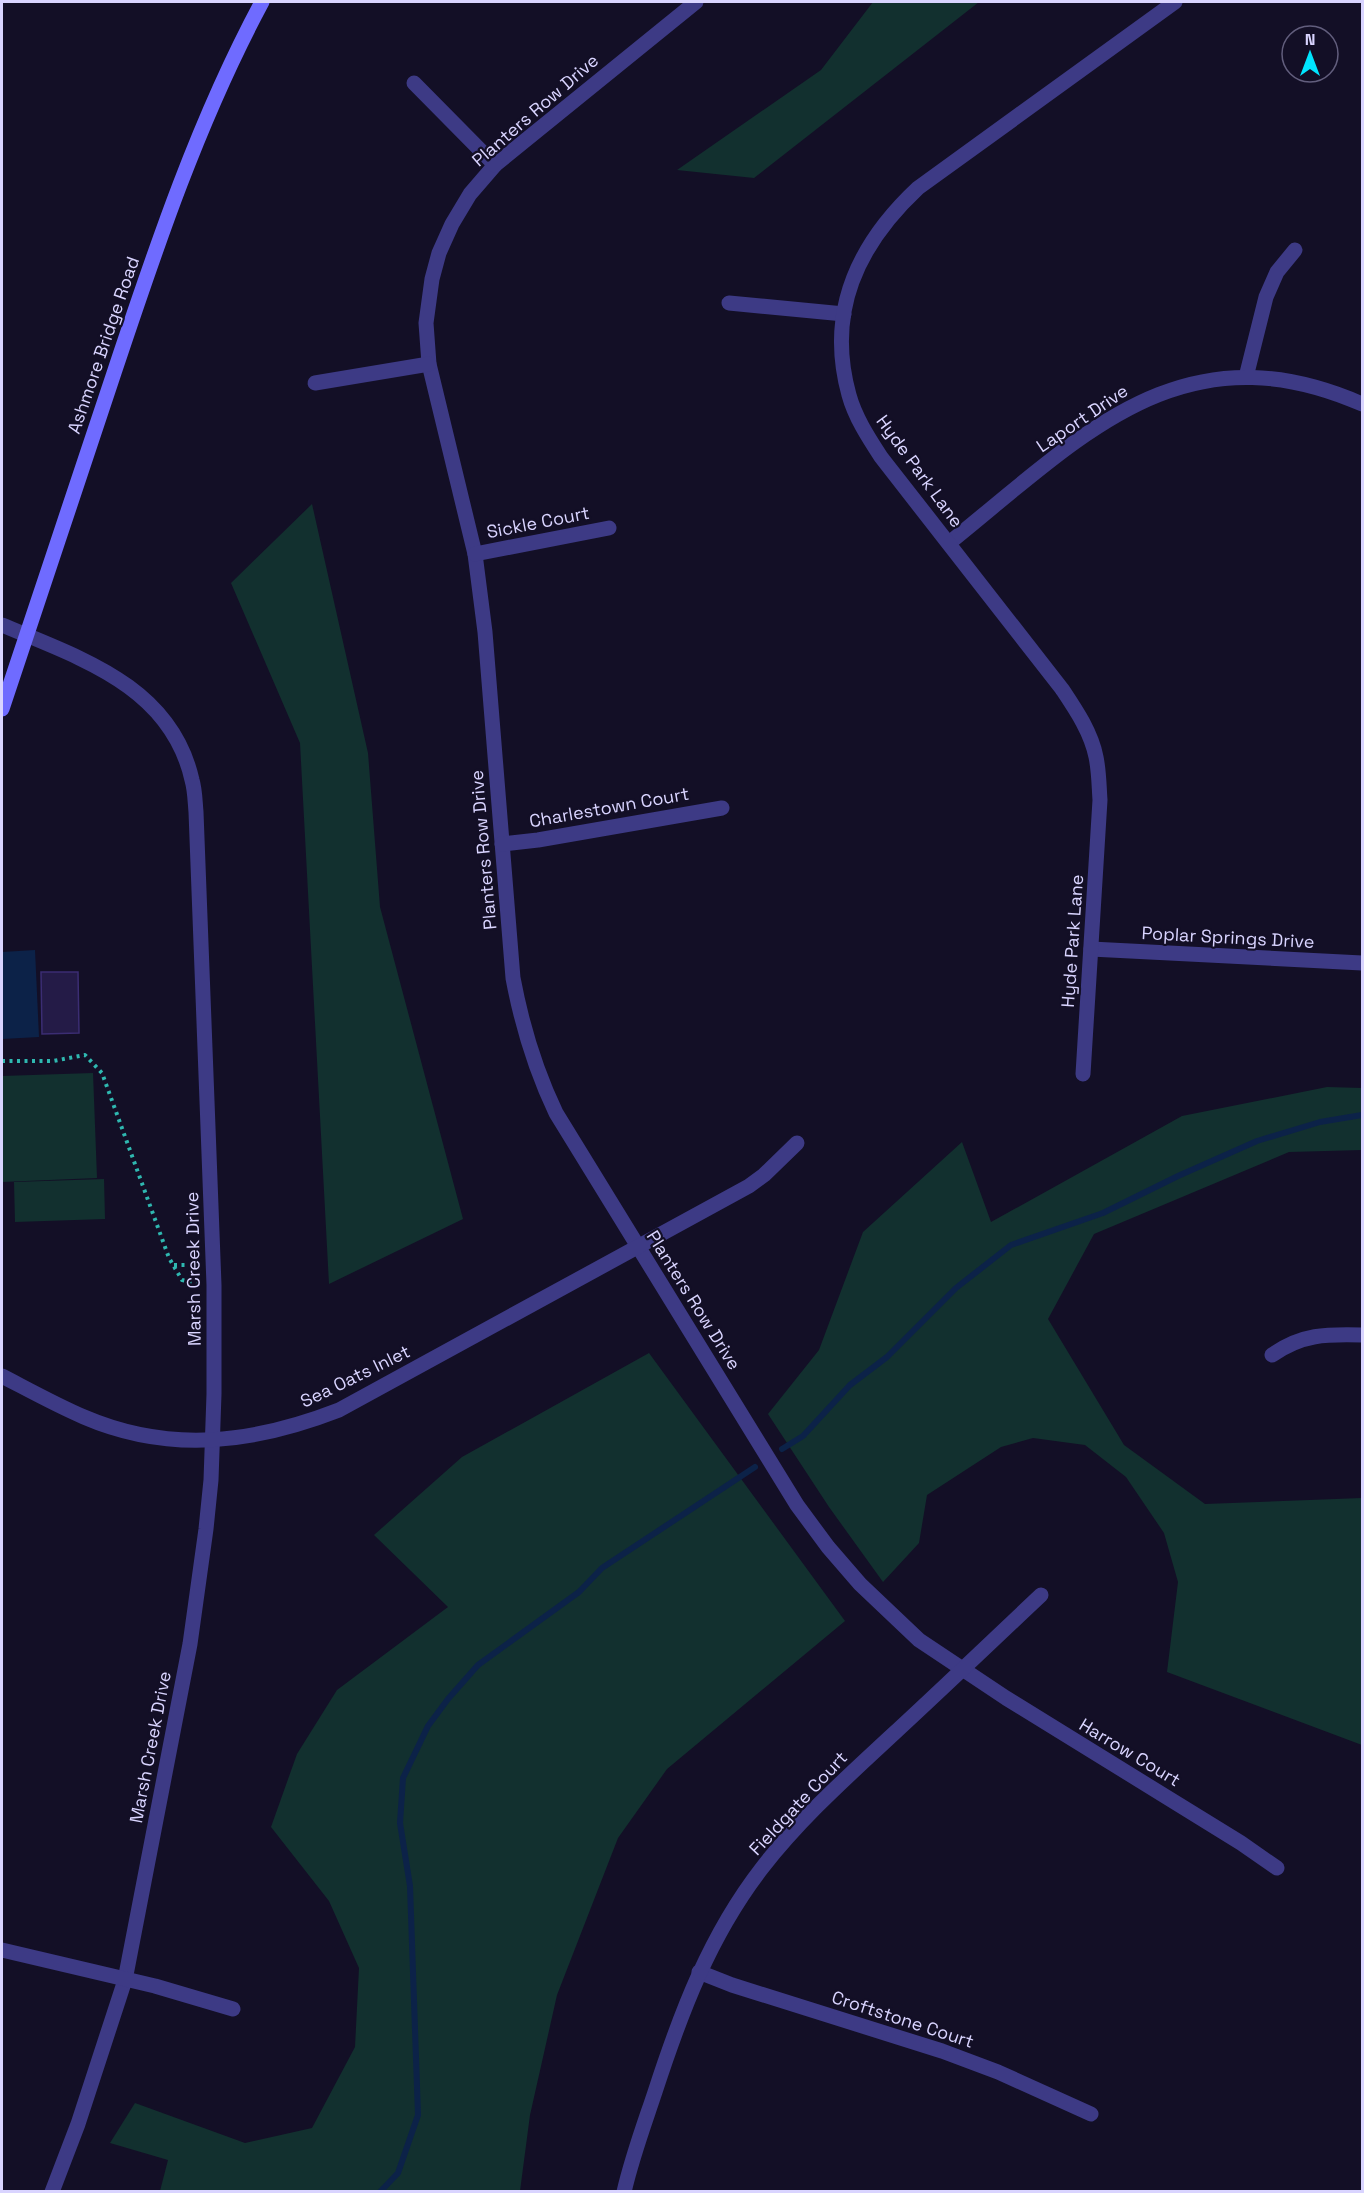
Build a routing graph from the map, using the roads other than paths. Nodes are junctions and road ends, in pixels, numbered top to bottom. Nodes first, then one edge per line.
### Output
1 (262, 2) edge
2 (696, 2) edge
3 (1175, 2) edge
4 (414, 83) dead end
5 (495, 165) junction
6 (1295, 250) dead end
7 (729, 303) dead end
8 (844, 314) junction
9 (429, 363) junction
10 (1246, 376) junction
11 (315, 383) dead end
12 (1362, 404) edge
13 (609, 528) dead end
14 (949, 543) junction
15 (475, 554) junction
16 (2, 626) edge
17 (26, 636) junction
18 (2, 710) edge
19 (722, 808) dead end
20 (502, 844) junction
21 (1091, 949) junction
22 (1362, 963) edge
23 (1083, 1074) dead end
24 (797, 1143) dead end
25 (638, 1246) junction
26 (1362, 1335) edge
27 (1272, 1355) dead end
28 (2, 1376) edge
29 (213, 1441) junction
30 (1041, 1595) dead end
31 (962, 1669) junction
32 (1276, 1868) dead end
33 (2, 1950) edge
34 (699, 1971) junction
35 (125, 1980) junction
36 (232, 2009) dead end
37 (1091, 2114) dead end
38 (52, 2192) edge
39 (624, 2192) edge

1 - 17 main road, Ashmore Bridge Road
2 - 5 street, Planters Row Drive
3 - 8 street, Hyde Park Lane
4 - 5 street
5 - 9 street, Planters Row Drive
6 - 10 street
7 - 8 street
8 - 14 street, Hyde Park Lane
9 - 11 street
9 - 15 street, Planters Row Drive
10 - 12 street, Laport Drive
10 - 14 street, Laport Drive
13 - 15 street, Sickle Court
14 - 21 street, Hyde Park Lane
15 - 20 street, Planters Row Drive
16 - 17 street, Marsh Creek Drive
17 - 18 main road, Ashmore Bridge Road
17 - 29 street, Marsh Creek Drive
19 - 20 street, Charlestown Court
20 - 25 street, Planters Row Drive
21 - 22 street, Poplar Springs Drive
21 - 23 street, Hyde Park Lane
24 - 25 street, Sea Oats Inlet
25 - 29 street, Sea Oats Inlet
25 - 31 street, Planters Row Drive
26 - 27 street
28 - 29 street, Sea Oats Inlet
29 - 35 street, Marsh Creek Drive
30 - 31 street, Fieldgate Court
31 - 32 street, Harrow Court
31 - 34 street, Fieldgate Court
33 - 35 street
34 - 37 street, Croftstone Court
34 - 39 street, Fieldgate Court
35 - 36 street
35 - 38 street, Marsh Creek Drive

